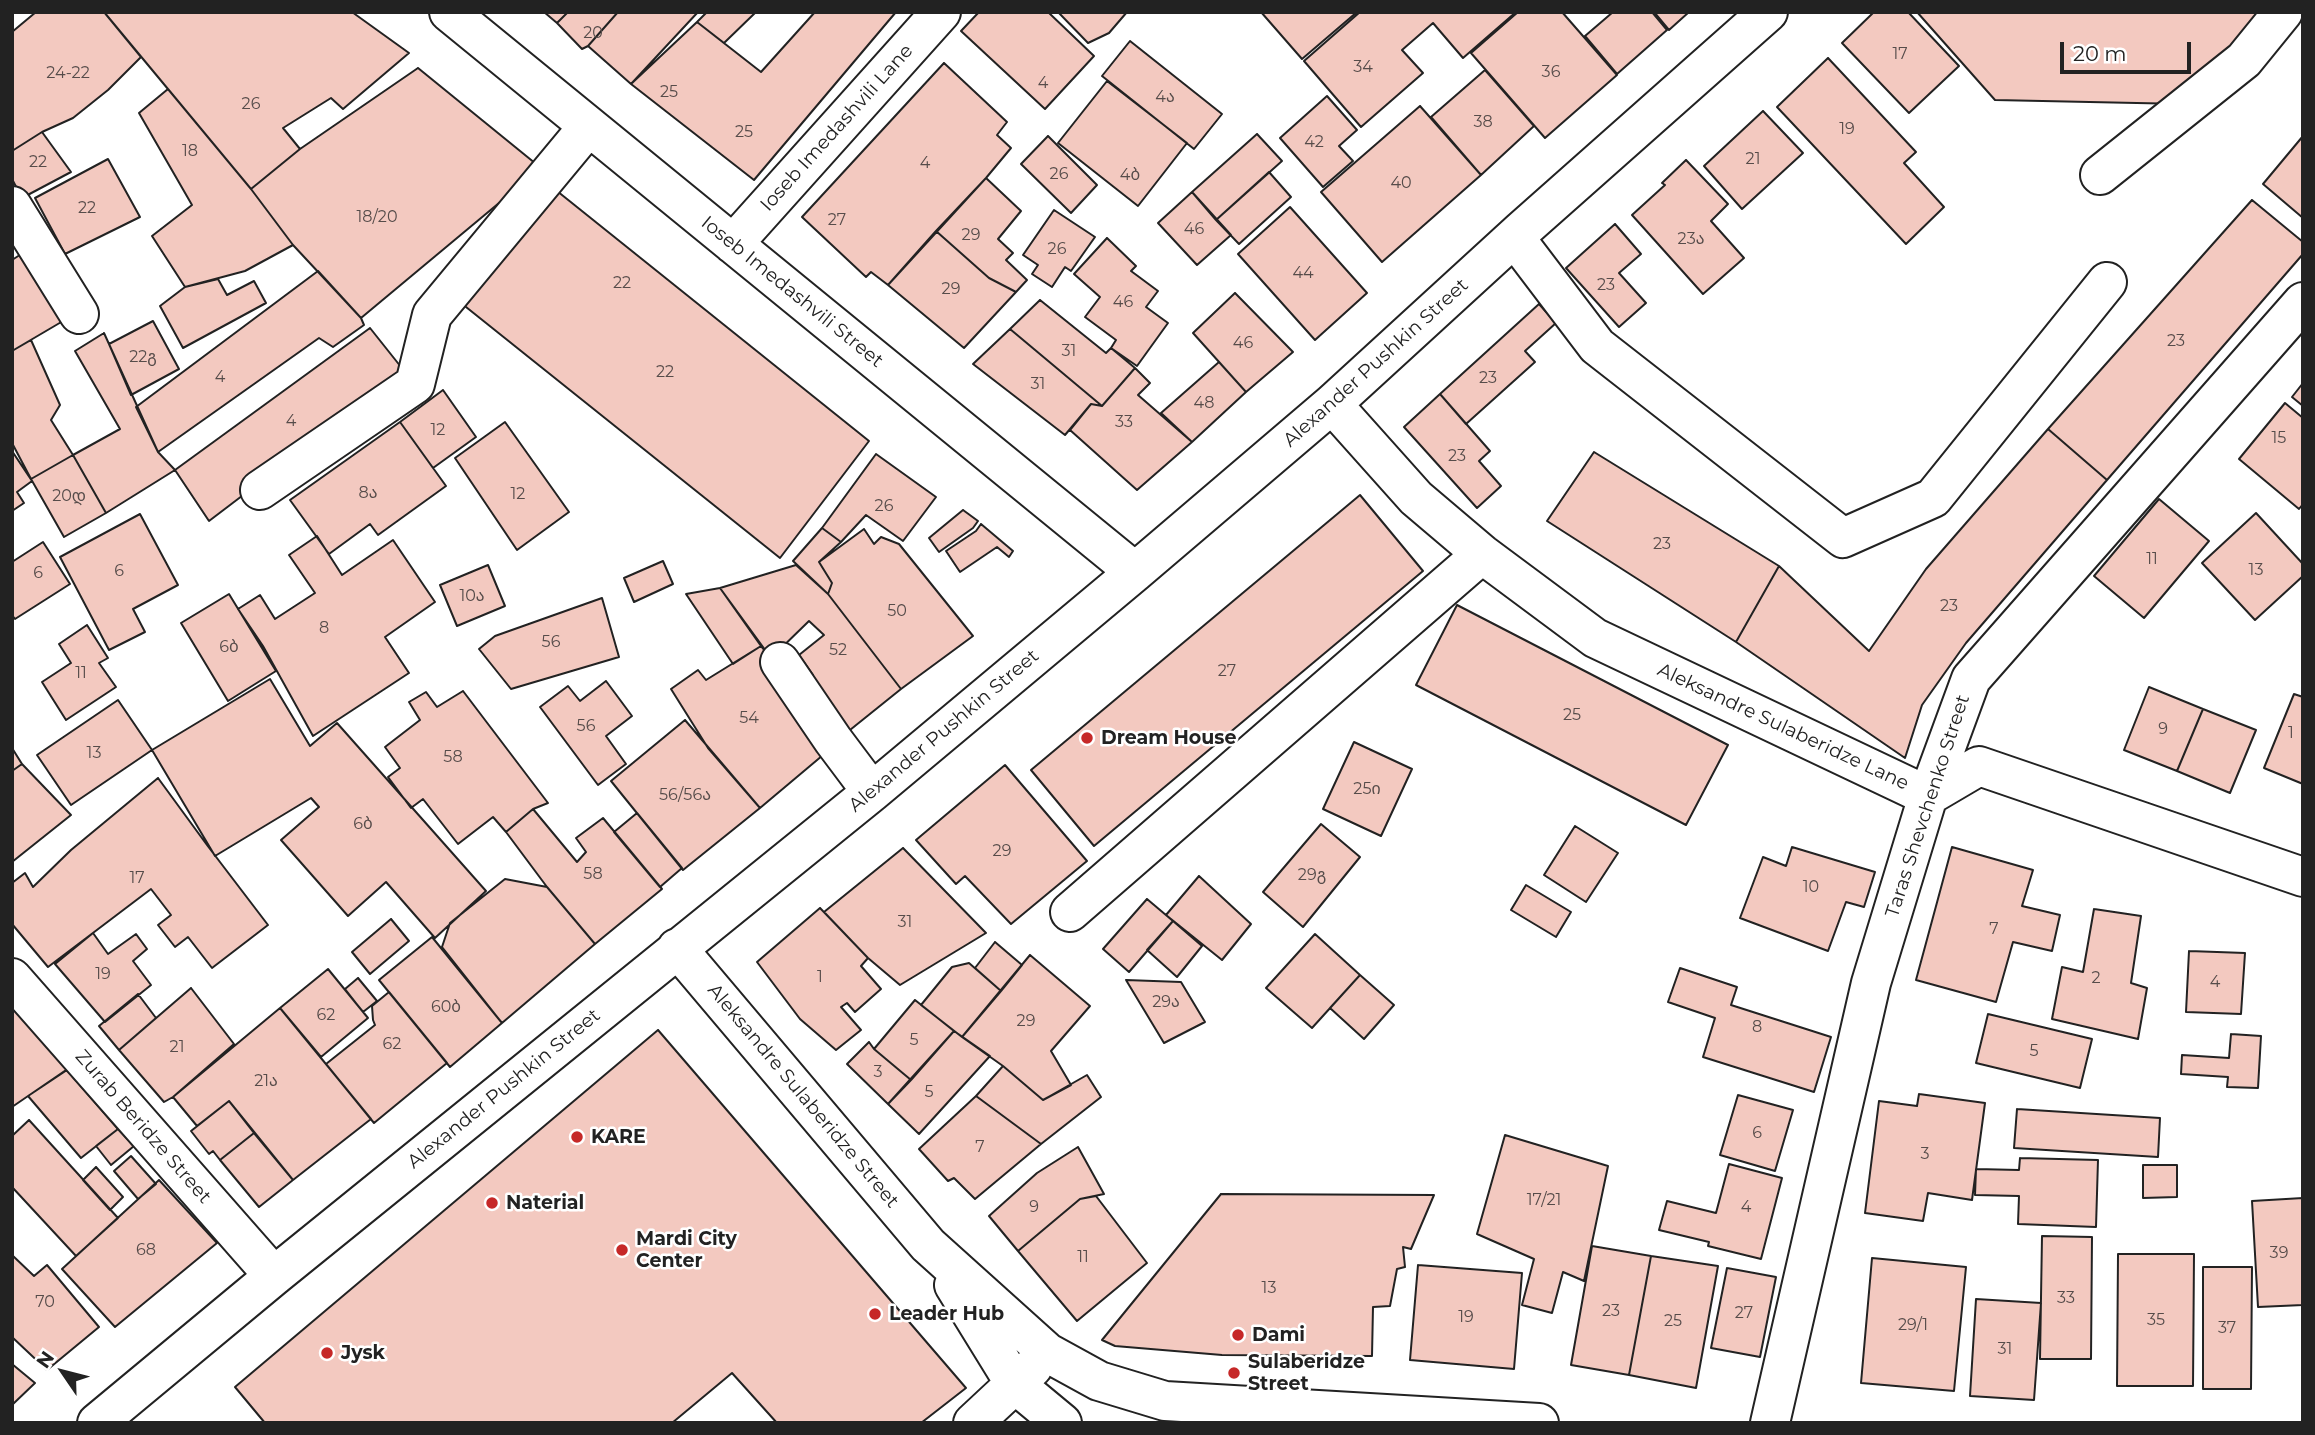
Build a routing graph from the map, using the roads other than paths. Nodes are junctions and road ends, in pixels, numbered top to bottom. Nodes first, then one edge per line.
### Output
1 (449, 12) edge
2 (941, 12) edge
3 (2283, 12) edge
4 (1750, 18) edge
5 (588, 127) junction
6 (2100, 175) dead end
7 (12, 206) edge
8 (1516, 238) junction
9 (733, 244) junction
10 (2107, 282) dead end
11 (2303, 302) edge
12 (79, 314) dead end
13 (1332, 404) junction
14 (261, 490) dead end
15 (1482, 554) junction
16 (1135, 572) junction
17 (780, 662) dead end
18 (872, 792) junction
19 (1928, 796) junction
20 (2303, 877) edge
21 (1070, 912) dead end
22 (677, 948) junction
23 (12, 978) edge
24 (928, 1245) junction
25 (274, 1276) junction
26 (1048, 1353) junction
27 (1016, 1384) junction
28 (1165, 1412) edge
29 (97, 1423) edge
30 (973, 1423) edge
31 (1062, 1423) edge
32 (1539, 1423) edge
33 (1770, 1423) edge

1 - 5 street, Ioseb Imedashvili Street
2 - 9 street, Ioseb Imedashvili Lane
3 - 6 street
4 - 8 street, Alexander Pushkin Street
5 - 9 street, Ioseb Imedashvili Street
5 - 14 street
7 - 12 street
8 - 10 street
8 - 13 street, Alexander Pushkin Street
9 - 16 street, Ioseb Imedashvili Street
11 - 19 street, Taras Shevchenko Street
13 - 15 street, Aleksandre Sulaberidze Lane
13 - 16 street, Alexander Pushkin Street
15 - 19 street, Aleksandre Sulaberidze Lane
15 - 21 street
16 - 18 street, Alexander Pushkin Street
17 - 18 street
18 - 22 street, Alexander Pushkin Street
19 - 20 street, Aleksandre Sulaberidze Lane
19 - 33 street, Taras Shevchenko Street
22 - 24 street, Aleksandre Sulaberidze Street
22 - 25 street, Alexander Pushkin Street
23 - 25 street, Zurab Beridze Street
24 - 26 street, Aleksandre Sulaberidze Street
24 - 27 street, Aleksandre Sulaberidze Street
25 - 29 street, Alexander Pushkin Street
26 - 27 street
26 - 28 street, Aleksandre Sulaberidze Street
27 - 30 street
27 - 31 street, Aleksandre Sulaberidze Street
28 - 32 street, Aleksandre Sulaberidze Street

